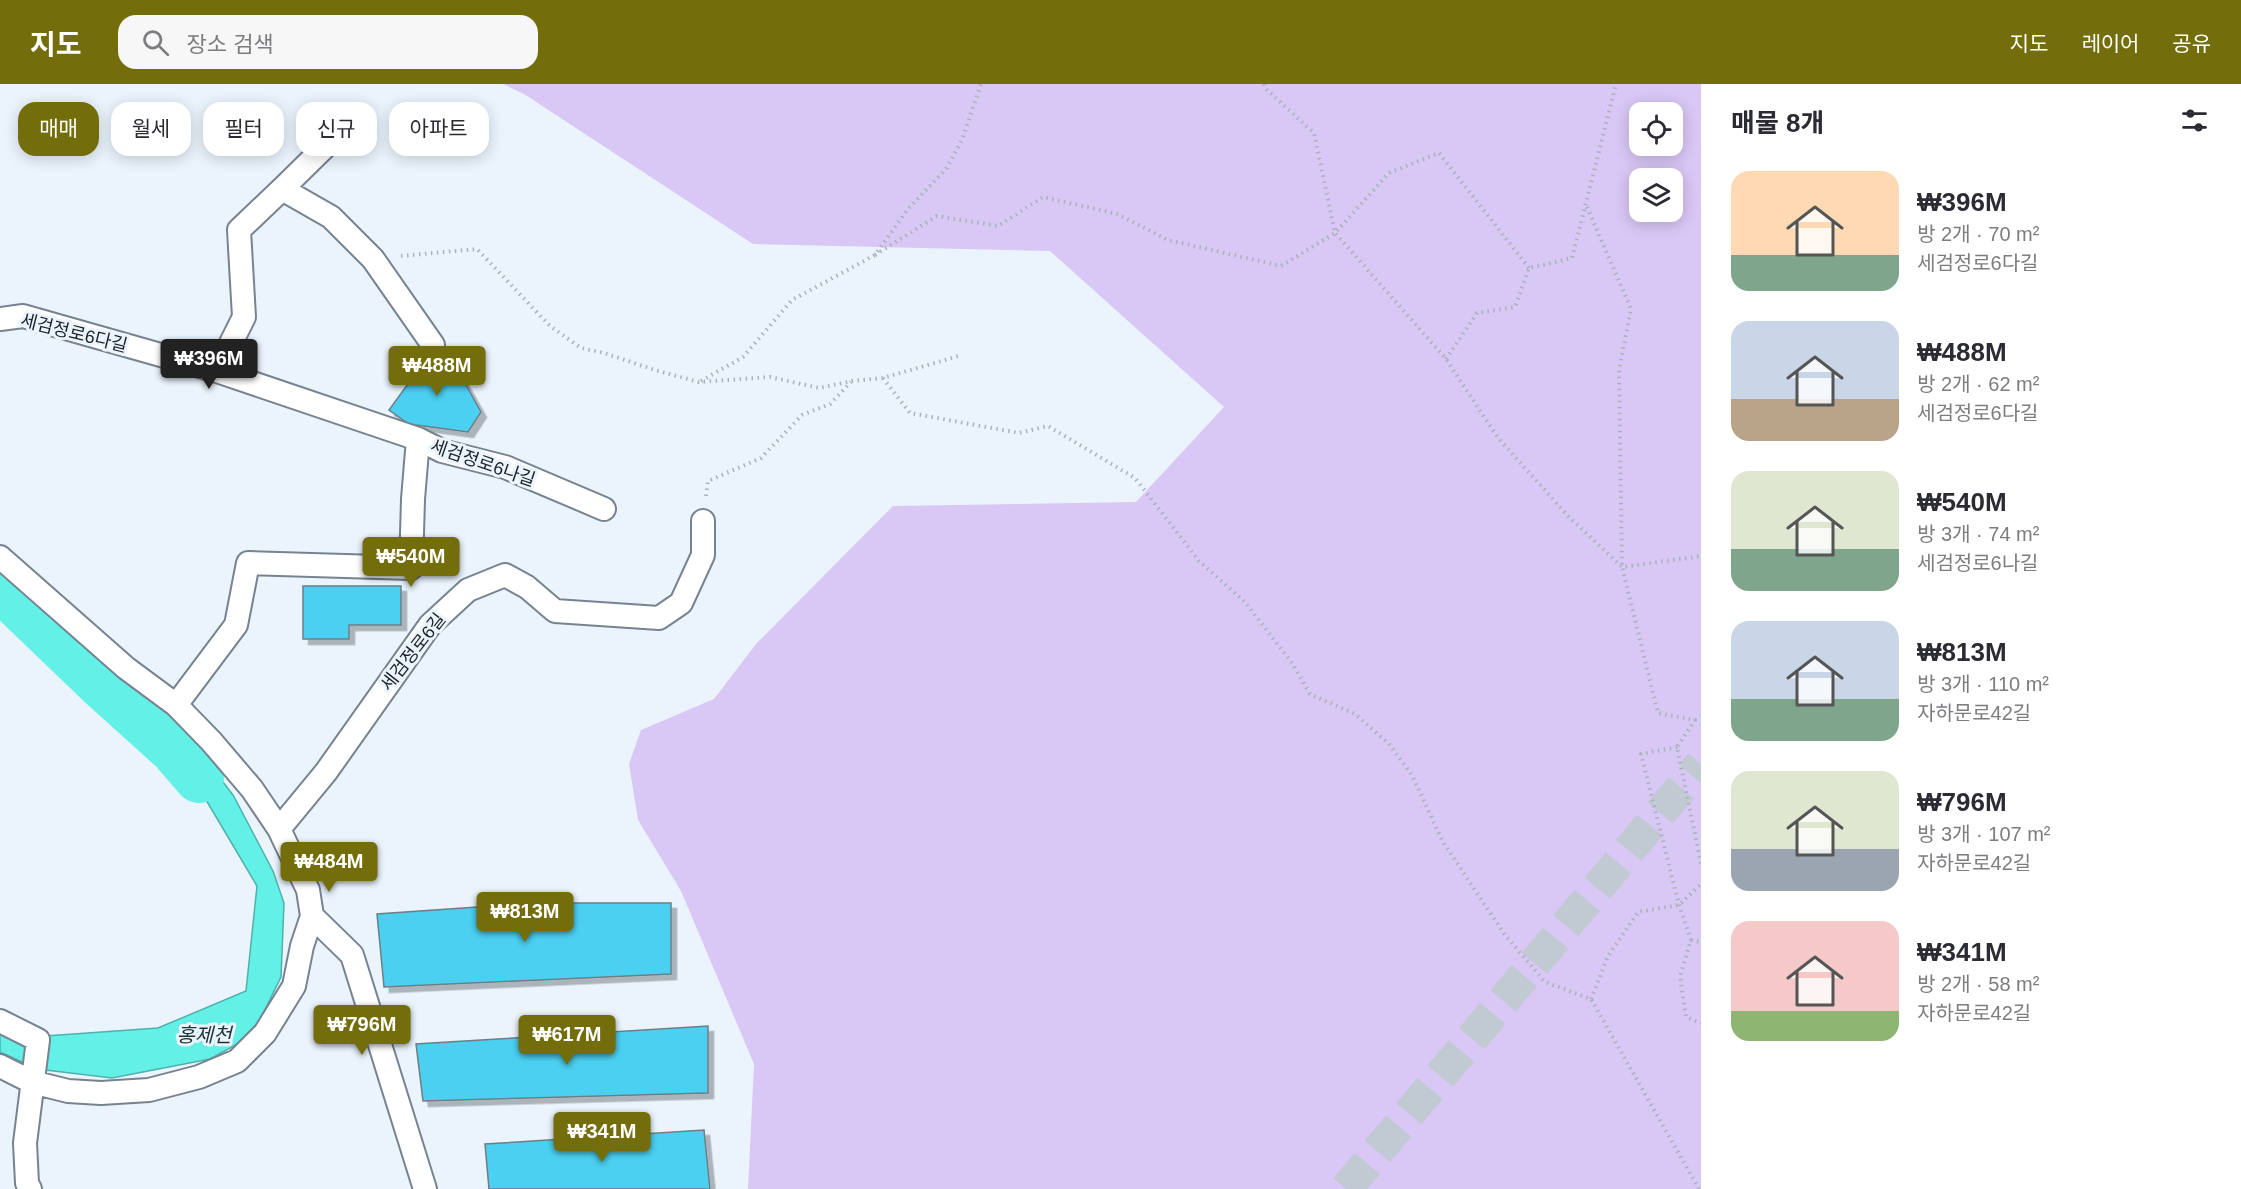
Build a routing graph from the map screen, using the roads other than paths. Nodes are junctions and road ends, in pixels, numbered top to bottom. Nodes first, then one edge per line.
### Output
1 (316, 156) edge
2 (282, 189) junction
3 (0, 319) edge
4 (433, 345) dead end
5 (217, 371) junction
6 (418, 439) junction
7 (604, 509) dead end
8 (703, 521) road end
9 (0, 557) edge
10 (176, 705) junction
11 (279, 829) junction
12 (312, 916) junction
13 (0, 1021) edge
14 (0, 1066) edge
15 (32, 1082) junction
16 (30, 1189) edge
17 (424, 1189) edge

1 - 2 street
2 - 4 street
2 - 5 street
3 - 5 street, 세검정로6다길
5 - 6 street, 세검정로6다길
6 - 7 street, 세검정로6나길
6 - 10 street, 세검정로6나길
8 - 11 street, 세검정로6길
9 - 10 street
10 - 11 street
11 - 12 street
12 - 15 street
12 - 17 street
13 - 15 street
14 - 15 street
15 - 16 street

